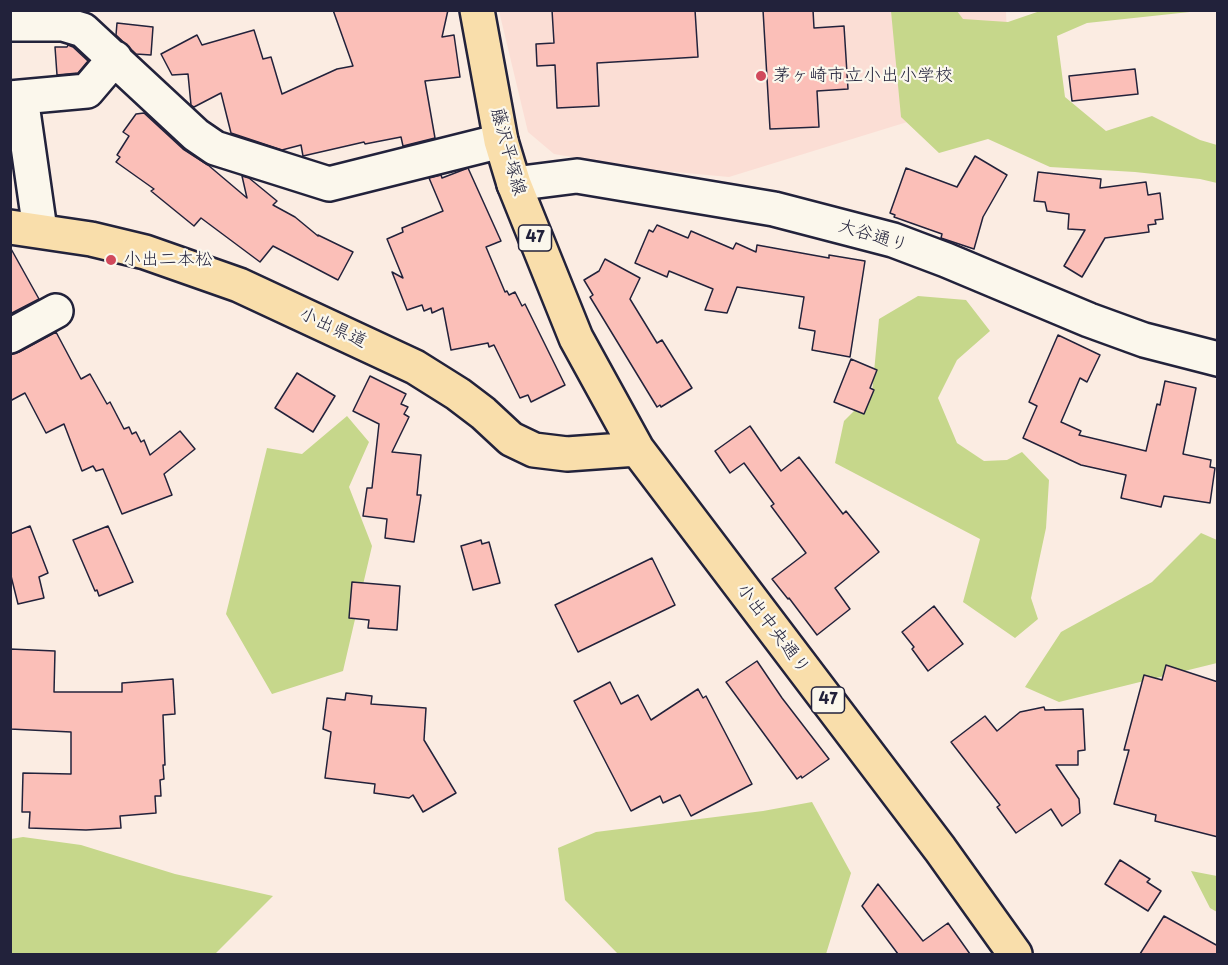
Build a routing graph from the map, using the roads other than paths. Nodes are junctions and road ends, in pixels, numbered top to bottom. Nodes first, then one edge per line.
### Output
1 (477, 10) edge
2 (10, 24) edge
3 (115, 58) junction
4 (16, 98) edge
5 (501, 141) junction
6 (514, 184) junction
7 (25, 229) edge
8 (56, 311) dead end
9 (10, 336) edge
10 (1218, 359) edge
11 (637, 449) junction
12 (1015, 954) edge

1 - 5 main road, 藤沢平塚線 / 47
2 - 3 street
3 - 4 street
3 - 5 street
4 - 7 street
5 - 6 main road, 藤沢平塚線 / 47
6 - 10 street, 大谷通り
6 - 11 main road, 藤沢平塚線 / 47
7 - 11 main road, 小出県道
8 - 9 street
11 - 12 main road, 小出中央通り / 47

